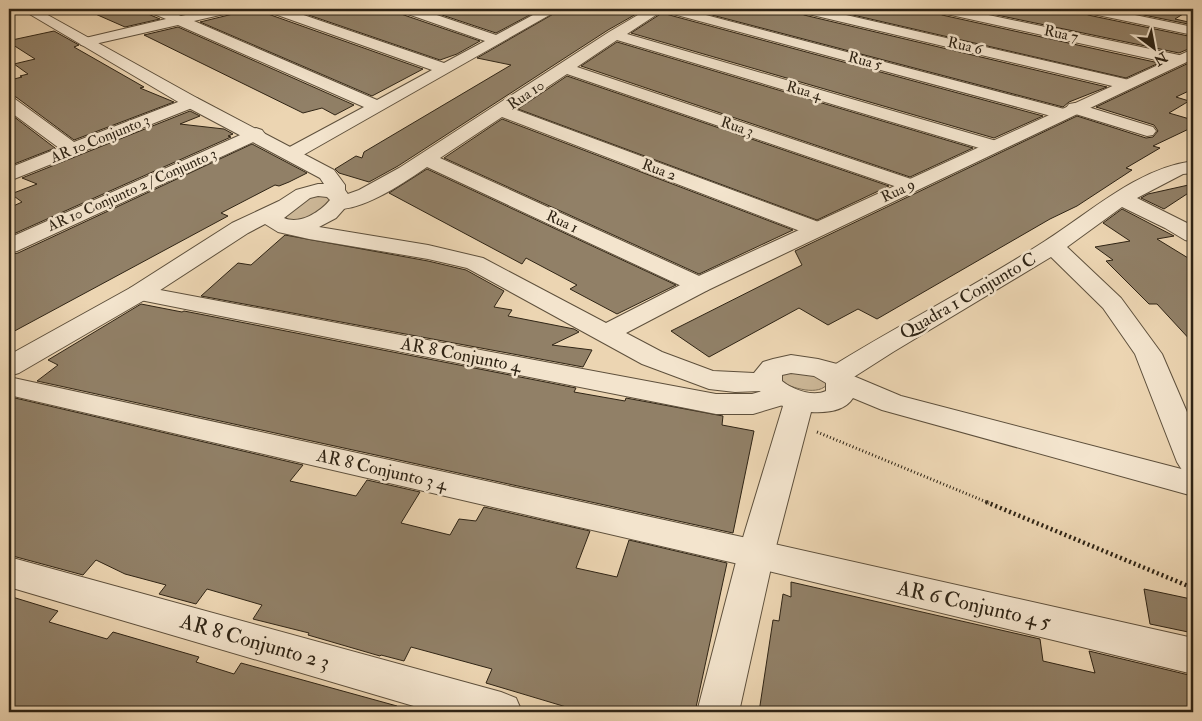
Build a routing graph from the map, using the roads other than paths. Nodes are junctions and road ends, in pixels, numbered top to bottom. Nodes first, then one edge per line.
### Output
1 (23, 9) edge
2 (28, 9) edge
3 (154, 9) edge
4 (228, 9) edge
5 (281, 9) edge
6 (407, 9) edge
7 (657, 9) edge
8 (668, 9) edge
9 (804, 9) edge
10 (942, 9) edge
11 (1088, 9) edge
12 (543, 10) edge
13 (9, 12) edge
14 (179, 20) junction
15 (1193, 31) edge
16 (614, 35) junction
17 (498, 40) junction
18 (86, 42) junction
19 (1186, 56) edge
20 (565, 68) junction
21 (444, 69) junction
22 (1125, 84) junction
23 (191, 102) junction
24 (9, 103) edge
25 (377, 106) junction
26 (502, 111) junction
27 (1068, 111) junction
28 (1147, 131) dead end
29 (256, 134) junction
30 (993, 146) junction
31 (73, 150) junction
32 (291, 154) junction
33 (425, 160) junction
34 (316, 167) junction
35 (1193, 167) edge
36 (9, 175) edge
37 (910, 185) junction
38 (337, 197) junction
39 (1120, 198) junction
40 (287, 213) junction
41 (320, 219) junction
42 (816, 229) junction
43 (1193, 235) edge
44 (350, 239) junction
45 (9, 246) edge
46 (1053, 246) junction
47 (699, 285) junction
48 (139, 293) junction
49 (605, 334) junction
50 (883, 346) junction
51 (800, 365) junction
52 (9, 366) edge
53 (9, 386) edge
54 (808, 394) junction
55 (1193, 462) edge
56 (1193, 484) edge
57 (756, 554) junction
58 (9, 572) edge
59 (1193, 656) edge
60 (502, 712) edge
61 (718, 712) edge

1 - 13 street
2 - 18 street
3 - 14 street
4 - 14 street
5 - 21 street
6 - 17 street
7 - 16 street, Rua 10
8 - 27 street, Rua 5
9 - 22 street, Rua 6
10 - 19 street, Rua 7
11 - 15 street
12 - 17 street
14 - 18 street
14 - 25 street
16 - 20 street, Rua 10
16 - 30 street, Rua 4
17 - 21 street
18 - 23 street
19 - 22 street, Rua 9
20 - 26 street, Rua 10
20 - 37 street, Rua 3
21 - 25 street
22 - 27 street, Rua 9
23 - 29 street
23 - 31 street, AR 10 Conjunto 3
24 - 31 street
25 - 32 street
26 - 33 street, Rua 10
26 - 42 street, Rua 2
27 - 28 street, Rua 5
27 - 30 street, Rua 9
29 - 32 street
29 - 45 street, AR 10 Conjunto 2 / Conjunto 3
30 - 37 street, Rua 9
31 - 36 street, AR 10 Conjunto 3
32 - 34 street
33 - 38 street, Rua 10
33 - 47 street, Rua 1
34 - 38 street
34 - 40 street
35 - 39 street, Quadra 1 Conjunto C
37 - 42 street, Rua 9
38 - 40 street
38 - 41 street
39 - 43 street
39 - 46 street, Quadra 1 Conjunto C
40 - 41 street
40 - 44 street
40 - 48 street
41 - 44 street
42 - 47 street, Rua 9
44 - 49 street
46 - 50 street, Quadra 1 Conjunto C
46 - 55 street
47 - 49 street, Rua 9
48 - 52 street
48 - 54 street, AR 8 Conjunto 4
49 - 54 street
50 - 51 street
50 - 54 street
51 - 54 street
51 - 54 street
53 - 57 street, AR 8 Conjunto 3 4
54 - 56 street
54 - 57 street
57 - 59 street, AR 6 Conjunto 4 5
57 - 61 street
58 - 60 street, AR 8 Conjunto 2 3

